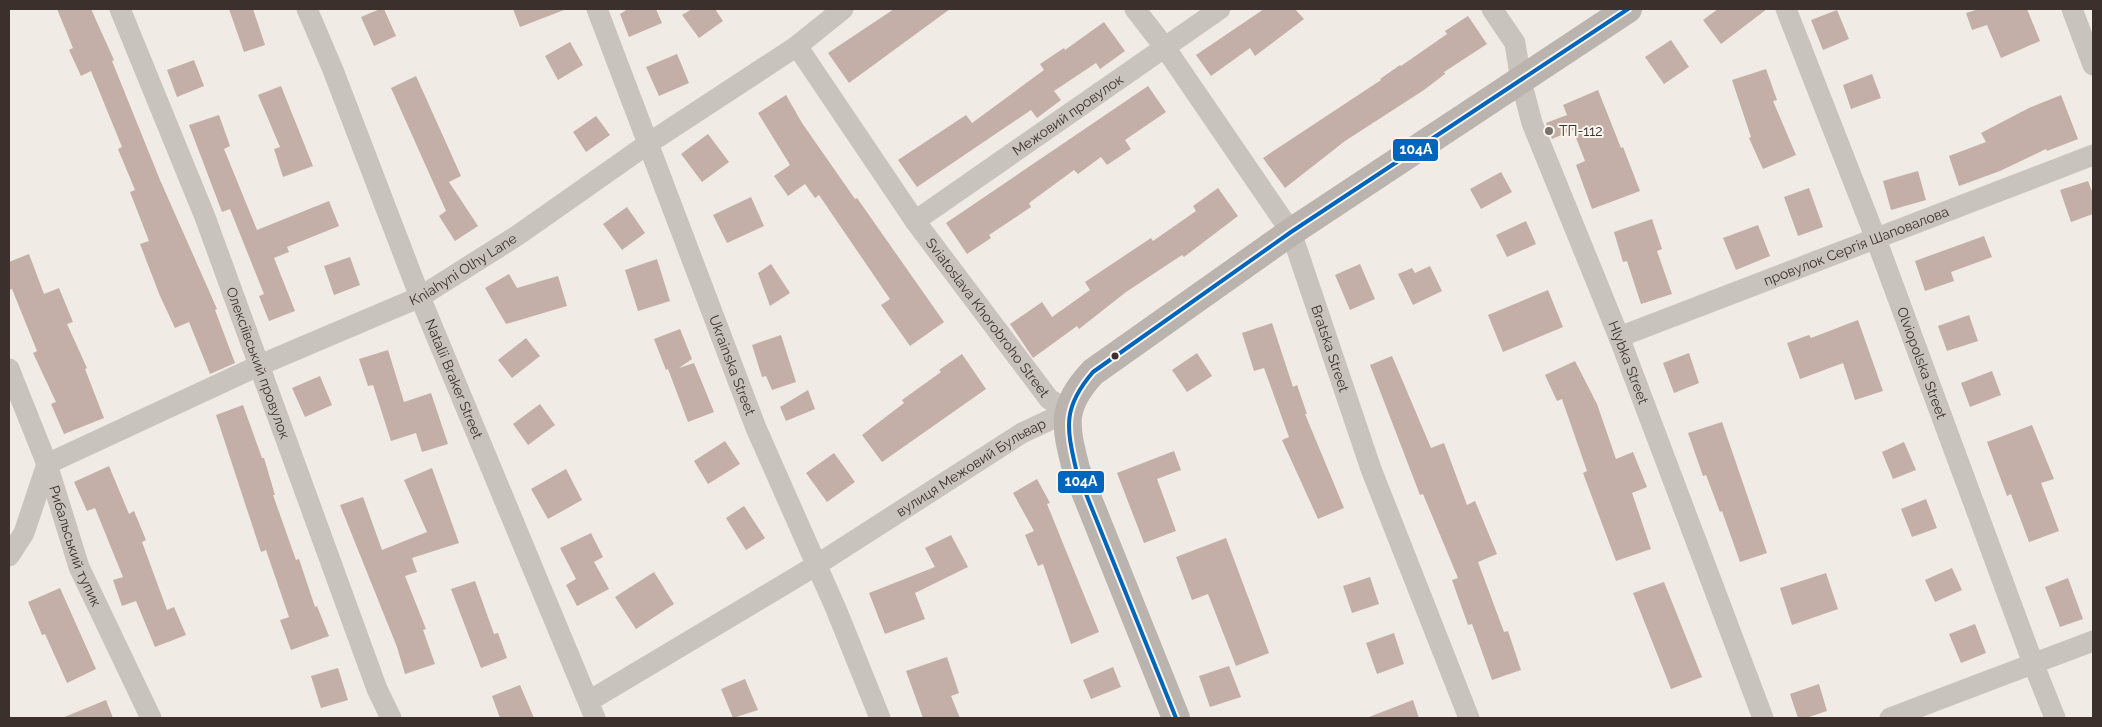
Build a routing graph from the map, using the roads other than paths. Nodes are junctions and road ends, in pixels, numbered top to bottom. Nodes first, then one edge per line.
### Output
1 (120, 9) edge
2 (307, 9) edge
3 (597, 9) edge
4 (843, 9) edge
5 (1136, 9) edge
6 (1220, 9) edge
7 (1492, 9) edge
8 (1628, 9) edge
9 (1786, 9) edge
10 (2072, 9) edge
11 (797, 46) junction
12 (1166, 49) junction
13 (2093, 65) edge
14 (1520, 81) junction
15 (649, 143) junction
16 (2093, 155) edge
17 (916, 221) junction
18 (1291, 232) junction
19 (1876, 239) junction
20 (420, 297) junction
21 (1619, 337) junction
22 (260, 365) junction
23 (9, 369) edge
24 (1068, 411) junction
25 (47, 464) junction
26 (9, 556) edge
27 (815, 566) junction
28 (2093, 641) edge
29 (2033, 663) junction
30 (592, 710) edge
31 (152, 718) edge
32 (391, 718) edge
33 (880, 718) edge
34 (1176, 718) edge
35 (1469, 718) edge
36 (1763, 718) edge
37 (1890, 718) edge
38 (2055, 718) edge

1 - 22 street, Олексіївський провулок
2 - 20 street, Natalii Braker Street
3 - 15 street, Ukrainska Street
4 - 11 street, Kniahyni Olhy Lane
5 - 12 street, Bratska Street
6 - 12 street, Межовий провулок
7 - 14 street, Hlybka Street
8 - 14 street
9 - 19 street, Olviopolska Street
10 - 13 street
11 - 15 street, Kniahyni Olhy Lane
11 - 17 street, Sviatoslava Khorobroho Street
12 - 17 street, Межовий провулок
12 - 18 street, Bratska Street
14 - 18 street
14 - 21 street, Hlybka Street
15 - 20 street, Kniahyni Olhy Lane
15 - 27 street, Ukrainska Street
16 - 19 street, провулок Сергія Шаповалова
17 - 24 street, Sviatoslava Khorobroho Street
18 - 24 street
18 - 35 street, Bratska Street
19 - 21 street, провулок Сергія Шаповалова
19 - 29 street, Olviopolska Street
20 - 22 street, Kniahyni Olhy Lane
20 - 30 street, Natalii Braker Street
21 - 36 street, Hlybka Street
22 - 25 street, Kniahyni Olhy Lane
22 - 32 street, Олексіївський провулок
23 - 25 street, Рибальський тупик
24 - 27 street, вулиця Межовий Бульвар
24 - 34 street
25 - 26 street
25 - 31 street, Рибальський тупик
27 - 30 street, вулиця Межовий Бульвар
27 - 33 street, Ukrainska Street
28 - 29 street
29 - 37 street
29 - 38 street, Olviopolska Street

